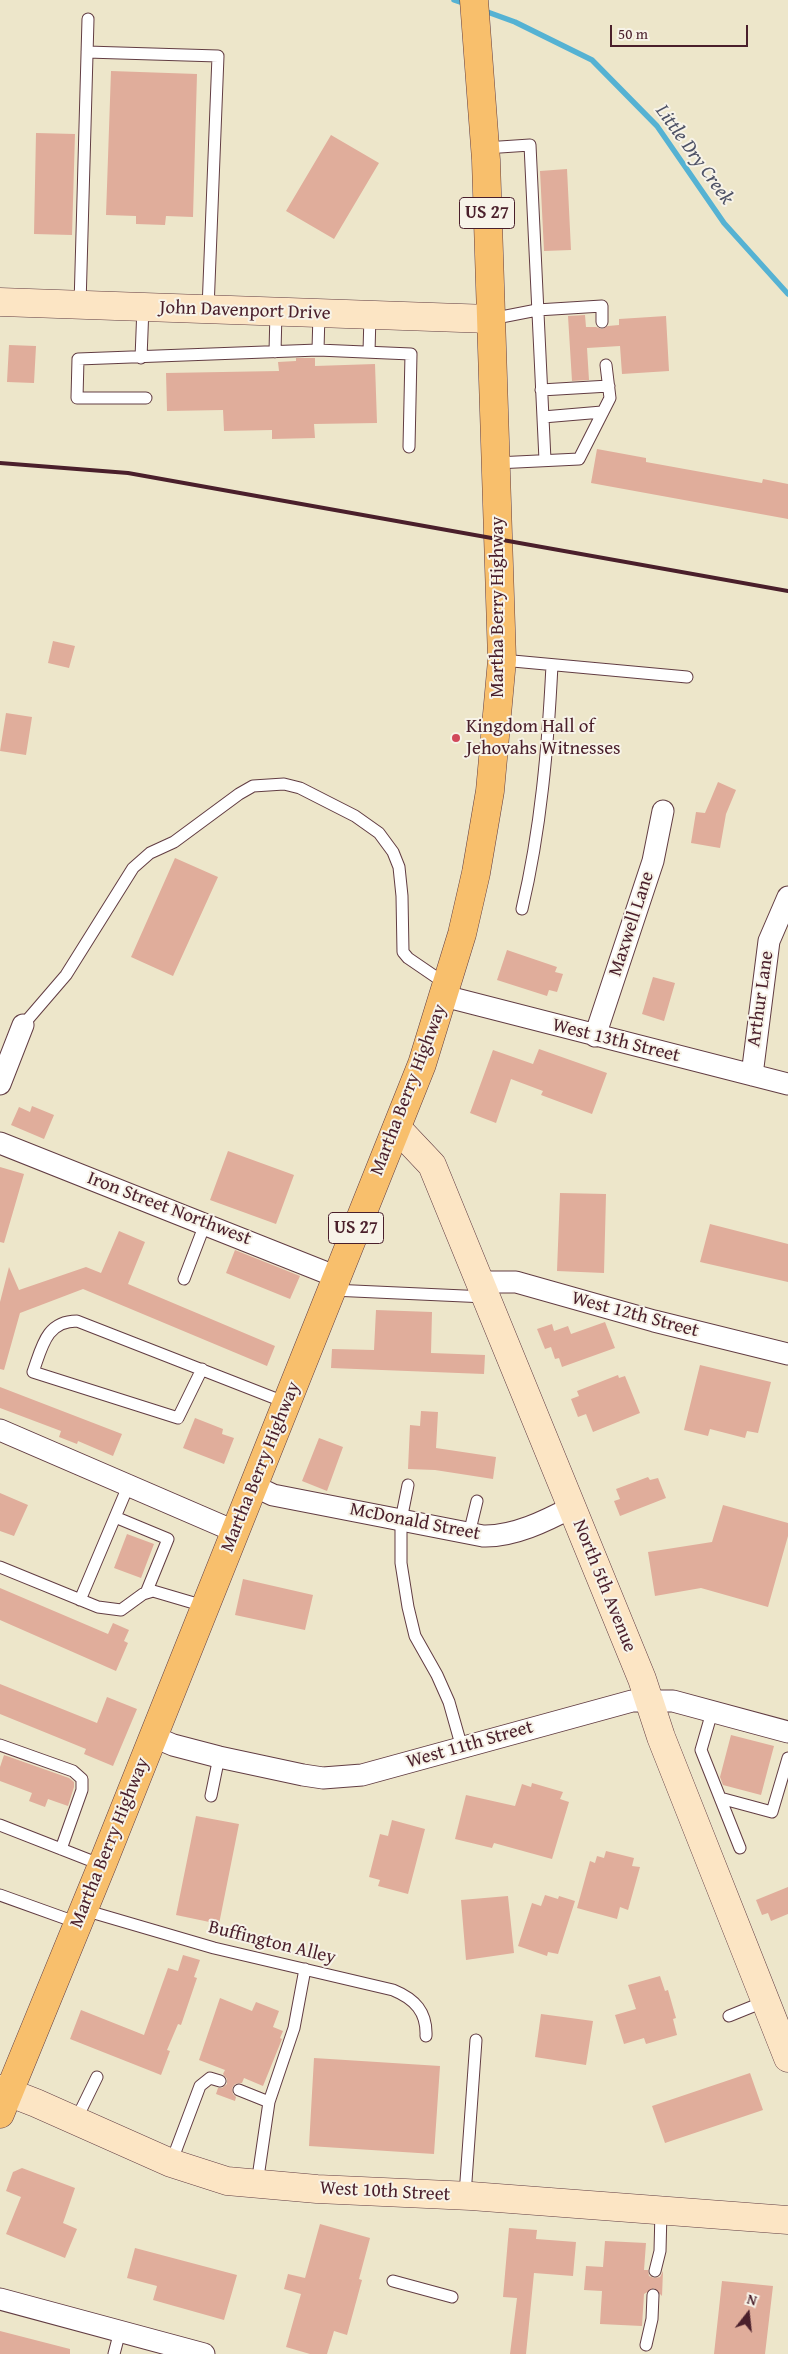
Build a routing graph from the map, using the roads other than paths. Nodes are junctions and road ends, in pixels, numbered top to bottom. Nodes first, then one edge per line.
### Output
1 (474, 0) edge
2 (88, 19) dead end
3 (88, 52) junction
4 (485, 148) junction
5 (0, 302) edge
6 (80, 305) junction
7 (143, 307) junction
8 (208, 309) junction
9 (537, 310) junction
10 (276, 312) junction
11 (319, 313) junction
12 (370, 315) junction
13 (490, 319) junction
14 (602, 322) dead end
15 (318, 350) junction
16 (275, 352) junction
17 (369, 352) junction
18 (141, 358) junction
19 (606, 365) dead end
20 (609, 386) junction
21 (541, 390) junction
22 (146, 398) dead end
23 (602, 412) junction
24 (543, 417) junction
25 (409, 446) dead end
26 (544, 460) junction
27 (496, 463) junction
28 (502, 660) junction
29 (552, 665) junction
30 (687, 677) dead end
31 (663, 811) dead end
32 (788, 898) edge
33 (522, 909) dead end
34 (446, 990) junction
35 (23, 1025) joint
36 (595, 1036) junction
37 (752, 1075) junction
38 (0, 1084) edge
39 (788, 1084) edge
40 (397, 1128) junction
41 (0, 1143) edge
42 (206, 1224) junction
43 (184, 1279) dead end
44 (335, 1283) junction
45 (485, 1289) junction
46 (788, 1354) edge
47 (202, 1370) junction
48 (288, 1403) junction
49 (0, 1430) edge
50 (129, 1484) junction
51 (408, 1485) dead end
52 (254, 1486) junction
53 (477, 1501) dead end
54 (572, 1506) junction
55 (115, 1517) junction
56 (401, 1520) junction
57 (234, 1530) junction
58 (469, 1534) junction
59 (0, 1567) edge
60 (146, 1593) junction
61 (80, 1600) junction
62 (204, 1606) junction
63 (650, 1701) junction
64 (712, 1712) junction
65 (788, 1732) edge
66 (152, 1736) junction
67 (0, 1745) edge
68 (462, 1748) junction
69 (219, 1757) junction
70 (788, 1758) edge
71 (212, 1796) dead end
72 (720, 1798) junction
73 (0, 1825) edge
74 (740, 1848) dead end
75 (60, 1849) junction
76 (102, 1865) junction
77 (0, 1895) edge
78 (81, 1917) junction
79 (305, 1969) junction
80 (766, 2001) junction
81 (728, 2016) dead end
82 (426, 2036) dead end
83 (476, 2040) dead end
84 (788, 2058) edge
85 (97, 2077) dead end
86 (220, 2081) dead end
87 (239, 2090) dead end
88 (3, 2099) edge
89 (269, 2102) junction
90 (76, 2121) junction
91 (171, 2163) junction
92 (257, 2184) junction
93 (465, 2196) junction
94 (661, 2211) junction
95 (788, 2220) edge
96 (655, 2271) dead end
97 (394, 2281) dead end
98 (653, 2295) dead end
99 (452, 2297) dead end
100 (0, 2299) edge
101 (120, 2331) junction
102 (646, 2345) dead end
103 (114, 2354) edge
104 (203, 2354) edge

1 - 4 main road, Martha Berry Highway / US 27
2 - 3 lane
3 - 6 lane
3 - 8 lane
4 - 9 lane
4 - 13 main road, Martha Berry Highway / US 27
5 - 6 street, John Davenport Drive
6 - 7 street, John Davenport Drive
7 - 8 street, John Davenport Drive
7 - 18 lane
8 - 10 street, John Davenport Drive
9 - 13 lane
9 - 14 lane
9 - 21 lane
10 - 11 street, John Davenport Drive
10 - 16 lane
11 - 12 street, John Davenport Drive
11 - 15 lane
12 - 13 street, John Davenport Drive
12 - 17 lane
13 - 27 main road, Martha Berry Highway / US 27
15 - 16 lane
15 - 17 lane
16 - 18 lane
17 - 25 lane
18 - 22 lane
19 - 20 lane
20 - 21 lane
20 - 23 lane
21 - 24 lane
23 - 24 lane
23 - 26 lane
24 - 26 lane
26 - 27 lane
27 - 28 main road, Martha Berry Highway / US 27
28 - 29 lane
28 - 34 main road, Martha Berry Highway / US 27
29 - 30 lane
29 - 33 lane
31 - 36 street, Maxwell Lane
32 - 37 street, Arthur Lane
34 - 35 lane
34 - 36 street, West 13th Street
34 - 40 main road, Martha Berry Highway / US 27
35 - 38 street
36 - 37 street, West 13th Street
37 - 39 street, West 13th Street
40 - 44 main road, Martha Berry Highway / US 27
40 - 45 street, North 5th Avenue
41 - 42 street, Iron Street Northwest
42 - 43 lane
42 - 44 street, Iron Street Northwest
44 - 45 lane
44 - 48 main road, Martha Berry Highway / US 27
45 - 46 street, West 12th Street
45 - 54 street, North 5th Avenue
47 - 47 lane
47 - 48 lane
48 - 52 main road, Martha Berry Highway / US 27
49 - 50 street
50 - 55 lane
50 - 57 street
51 - 56 lane
52 - 56 street, McDonald Street
52 - 57 main road, Martha Berry Highway / US 27
53 - 58 lane
54 - 58 street, McDonald Street
54 - 63 street, North 5th Avenue
55 - 60 lane
55 - 61 lane
56 - 58 street, McDonald Street
56 - 68 lane
57 - 62 main road, Martha Berry Highway / US 27
59 - 61 lane
60 - 61 lane
60 - 62 lane
62 - 66 main road, Martha Berry Highway / US 27
63 - 64 street, West 11th Street
63 - 68 street, West 11th Street
63 - 80 street, North 5th Avenue
64 - 65 street, West 11th Street
64 - 72 lane
66 - 69 street, West 11th Street
66 - 76 main road, Martha Berry Highway / US 27
67 - 75 lane
68 - 69 street, West 11th Street
69 - 71 lane
70 - 72 lane
72 - 74 lane
73 - 75 lane
75 - 76 lane
76 - 78 main road, Martha Berry Highway / US 27
77 - 78 lane, Buffington Alley
78 - 79 lane, Buffington Alley
78 - 88 main road, Martha Berry Highway / US 27
79 - 82 lane, Buffington Alley
79 - 89 lane
80 - 81 lane
80 - 84 street, North 5th Avenue
83 - 93 lane
85 - 90 lane
86 - 91 lane
87 - 89 lane
88 - 90 street, West 10th Street
89 - 92 lane
90 - 91 street, West 10th Street
91 - 92 street, West 10th Street
92 - 93 street, West 10th Street
93 - 94 street, West 10th Street
94 - 95 street, West 10th Street
94 - 96 lane
97 - 99 lane
98 - 102 lane
100 - 101 street
101 - 103 lane
101 - 104 street

